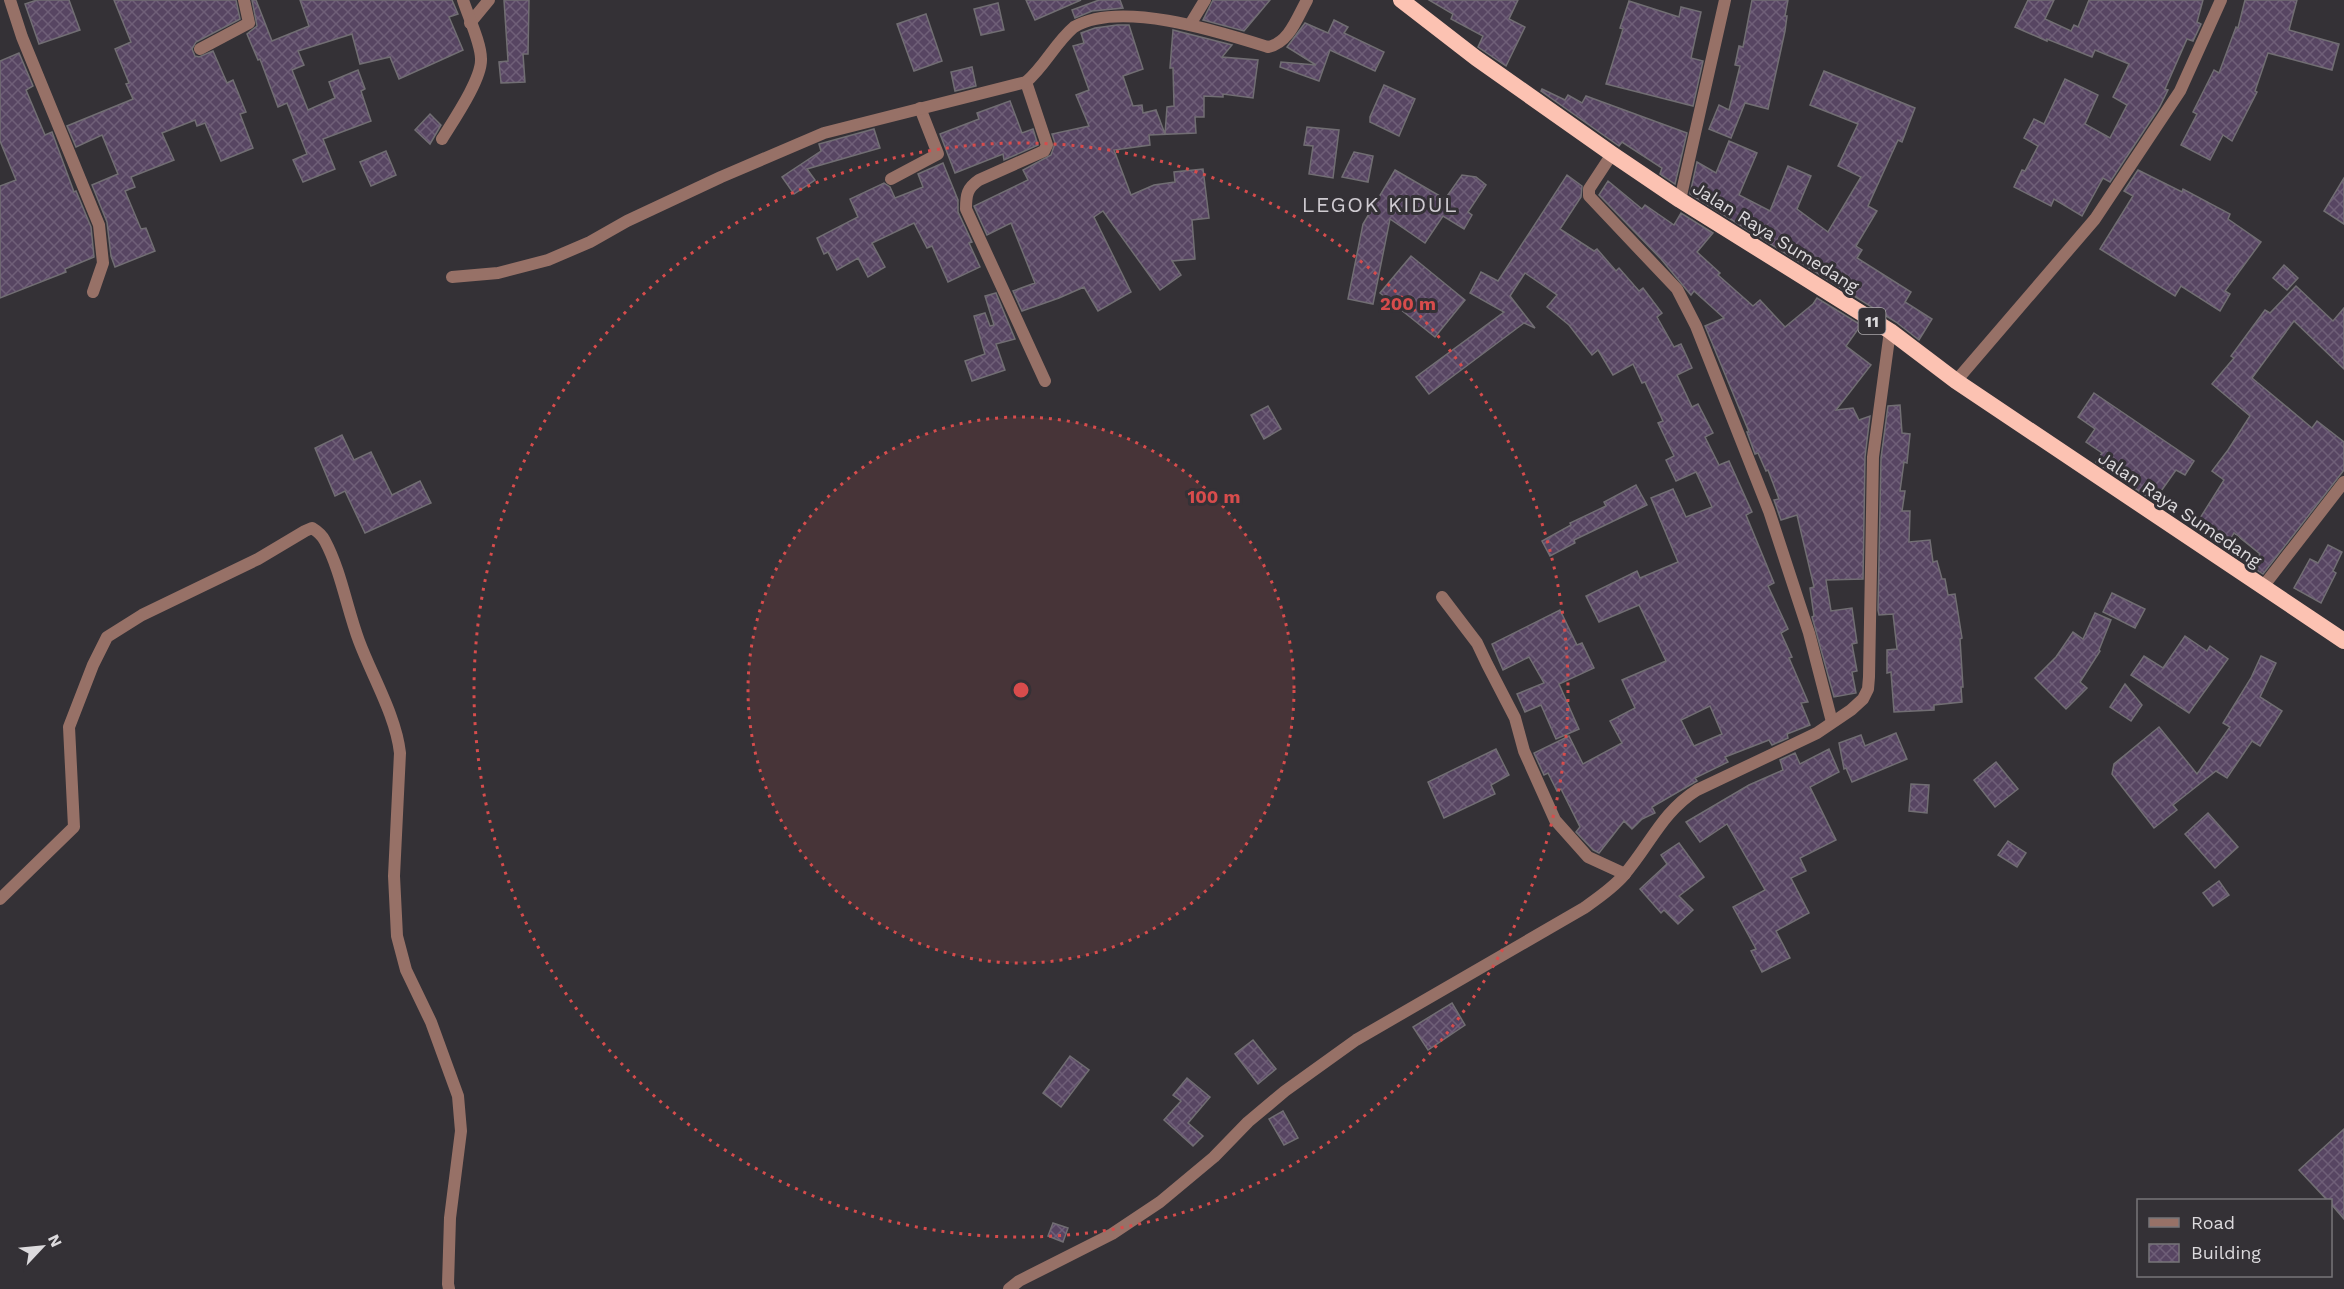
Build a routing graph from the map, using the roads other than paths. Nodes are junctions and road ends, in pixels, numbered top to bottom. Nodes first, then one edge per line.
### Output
1 (10, 0) edge
2 (244, 0) edge
3 (463, 0) edge
4 (489, 0) edge
5 (1205, 0) edge
6 (1307, 0) edge
7 (1401, 0) edge
8 (1725, 0) edge
9 (2221, 0) edge
10 (470, 23) junction
11 (1191, 23) junction
12 (200, 49) dead end
13 (1026, 82) junction
14 (920, 108) junction
15 (442, 140) dead end
16 (1612, 154) junction
17 (891, 179) dead end
18 (1680, 200) junction
19 (452, 277) dead end
20 (93, 292) dead end
21 (1890, 332) junction
22 (1046, 381) dead end
23 (1956, 381) junction
24 (2344, 482) edge
25 (2262, 588) junction
26 (1442, 597) dead end
27 (2344, 641) edge
28 (1832, 722) junction
29 (1624, 874) junction
30 (0, 899) edge
31 (449, 1289) edge
32 (1009, 1289) edge

1 - 20 street
2 - 12 street
3 - 10 street
4 - 10 street
5 - 11 street
6 - 11 street
7 - 16 highway, Jalan Raya Sumedang / 11
8 - 18 street
9 - 23 street
10 - 15 street
11 - 13 street
13 - 14 street
13 - 22 street
14 - 17 street
14 - 19 street
16 - 18 highway, Jalan Raya Sumedang / 11
16 - 28 street
18 - 21 highway, Jalan Raya Sumedang / 11
21 - 23 highway, Jalan Raya Sumedang / 11
21 - 28 street
23 - 25 highway, Jalan Raya Sumedang / 11
24 - 25 street
25 - 27 highway, Jalan Raya Sumedang / 11
26 - 29 street
28 - 29 street
29 - 32 street
30 - 31 street

